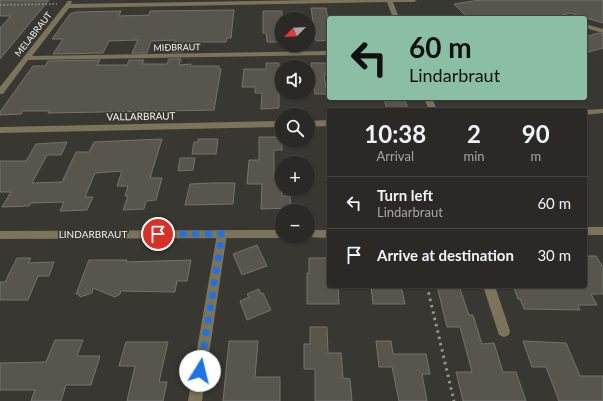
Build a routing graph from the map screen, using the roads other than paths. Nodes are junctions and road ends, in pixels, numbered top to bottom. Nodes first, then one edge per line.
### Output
1 (414, 0) edge
2 (390, 1) edge
3 (68, 3) edge
4 (395, 16) edge
5 (587, 26) edge
6 (603, 30) edge
7 (327, 53) edge
8 (26, 58) junction
9 (0, 92) edge
10 (603, 111) edge
11 (587, 112) edge
12 (327, 123) edge
13 (275, 124) edge
14 (315, 124) edge
15 (0, 130) edge
16 (587, 231) edge
17 (603, 231) edge
18 (222, 234) junction
19 (275, 234) edge
20 (315, 234) edge
21 (327, 234) edge
22 (0, 235) edge
23 (490, 288) edge
24 (504, 331) dead end
25 (195, 401) edge

1 - 2 street
2 - 3 street
2 - 4 street
3 - 8 street, MELABRAUT
5 - 6 street
7 - 8 street, MIÐBRAUT
8 - 9 street, MELABRAUT
10 - 11 street
12 - 14 street
13 - 15 street, VALLARBRAUT
16 - 17 street
18 - 19 street, LINDARBRAUT
18 - 22 street, LINDARBRAUT
18 - 25 street
20 - 21 street
23 - 24 street

